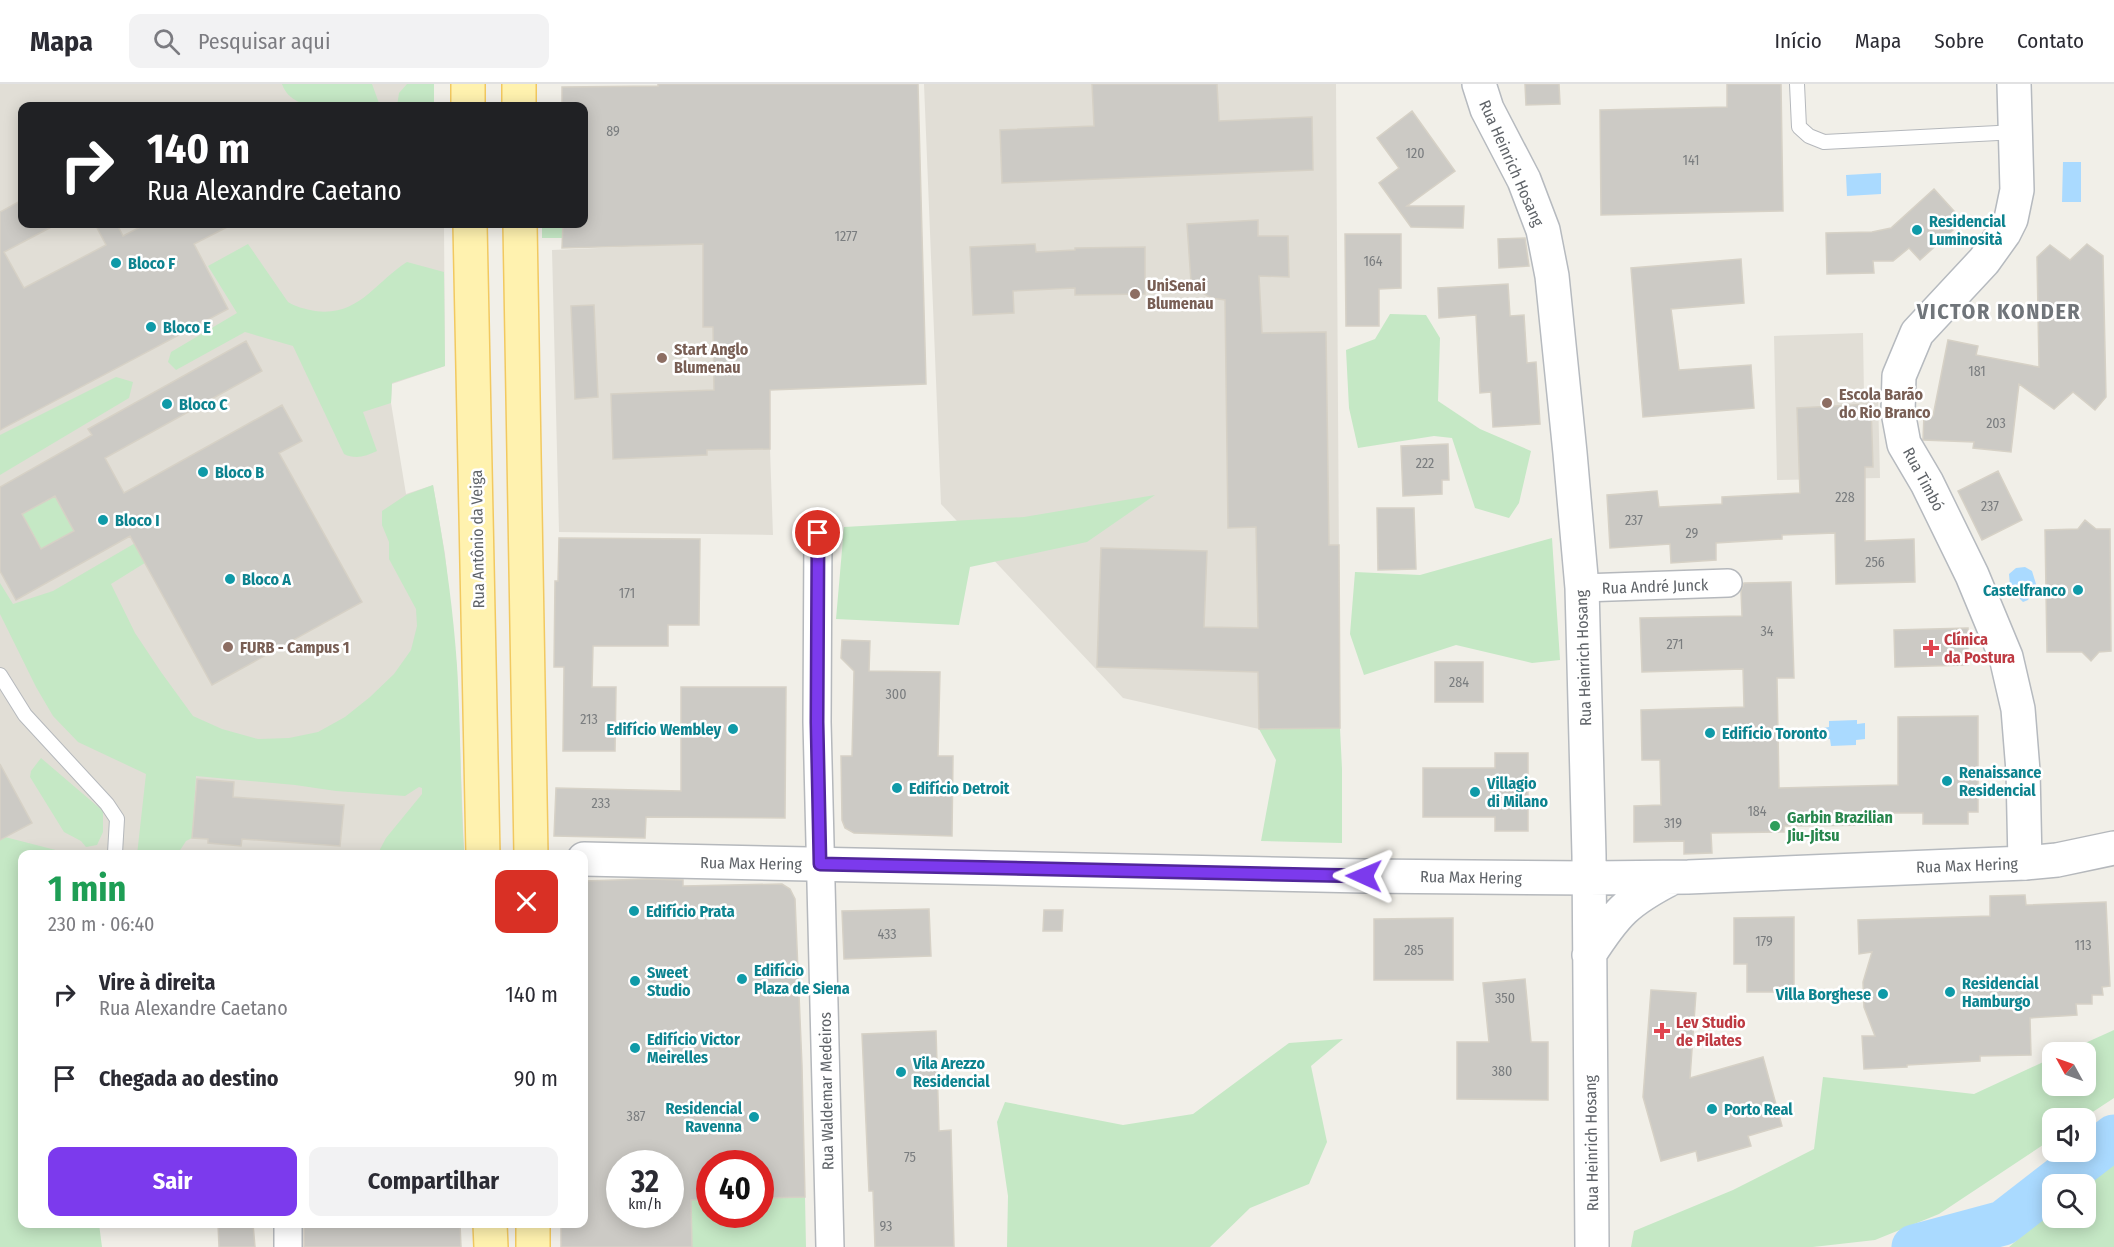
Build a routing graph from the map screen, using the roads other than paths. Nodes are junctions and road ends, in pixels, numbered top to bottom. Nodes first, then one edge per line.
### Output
1 (468, 84) edge
2 (519, 84) edge
3 (1479, 84) edge
4 (1797, 84) edge
5 (2014, 84) edge
6 (468, 102) edge
7 (519, 102) edge
8 (2017, 132) junction
9 (470, 228) edge
10 (520, 228) edge
11 (818, 533) dead end
12 (1728, 583) dead end
13 (1582, 588) junction
14 (0, 675) edge
15 (2114, 848) edge
16 (115, 850) edge
17 (483, 850) edge
18 (531, 850) edge
19 (588, 859) edge
20 (2025, 863) junction
21 (820, 864) junction
22 (1675, 877) junction
23 (1589, 878) junction
24 (1589, 955) junction
25 (288, 1228) edge
26 (490, 1228) edge
27 (533, 1228) edge
28 (288, 1247) edge
29 (490, 1247) edge
30 (533, 1247) edge
31 (830, 1247) edge
32 (1592, 1247) edge

1 - 6 main road
2 - 7 main road
3 - 13 main road, Rua Heinrich Hosang
4 - 8 lane
5 - 8 main road, Rua Timbó
8 - 20 main road, Rua Timbó
9 - 17 main road, Rua Antônio da Veiga
10 - 18 main road
11 - 21 street, Rua Waldemar Medeiros
12 - 13 street, Rua André Junck
13 - 23 main road, Rua Heinrich Hosang
14 - 16 lane
15 - 20 main road, Rua Max Hering
19 - 21 main road, Rua Max Hering
20 - 22 main road, Rua Max Hering
21 - 23 main road, Rua Max Hering
21 - 31 street, Rua Waldemar Medeiros
22 - 23 main road, Rua Max Hering
22 - 24 main road, Rua Max Hering
23 - 24 main road, Rua Heinrich Hosang
24 - 32 main road, Rua Heinrich Hosang
25 - 28 street
26 - 29 main road
27 - 30 main road

